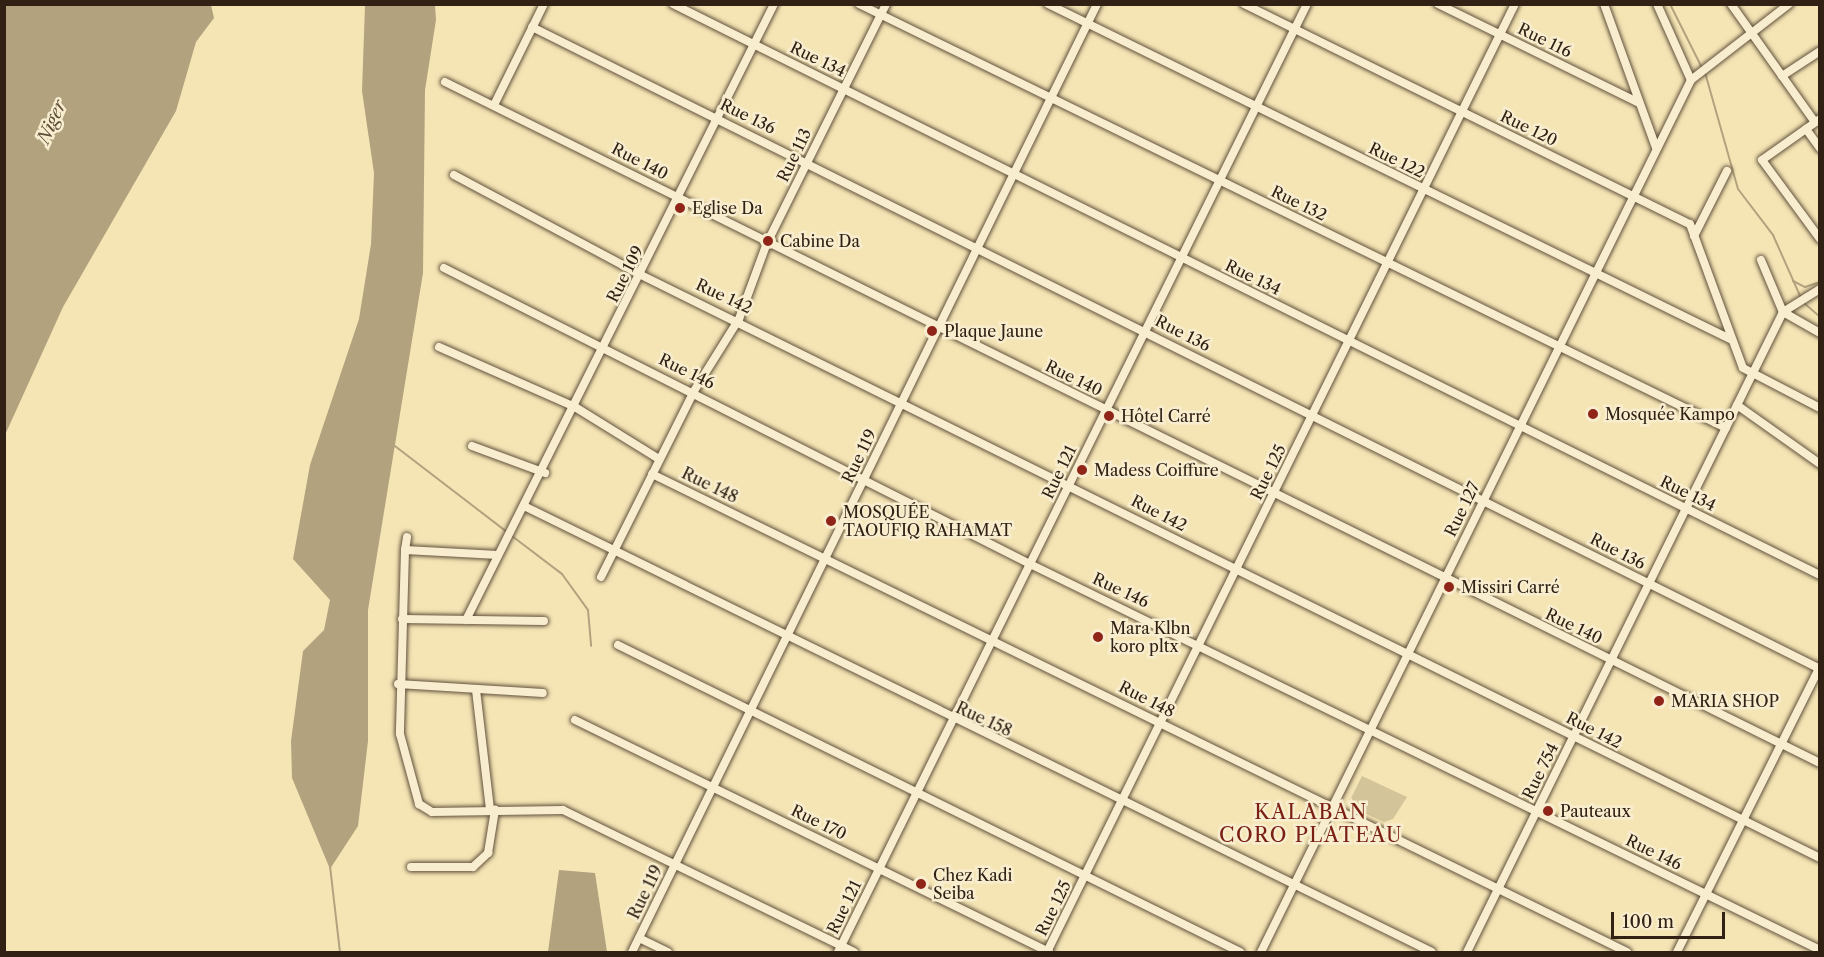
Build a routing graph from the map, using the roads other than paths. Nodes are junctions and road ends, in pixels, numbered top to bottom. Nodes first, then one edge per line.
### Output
1 (544, 4) edge
2 (674, 4) edge
3 (774, 4) edge
4 (859, 4) edge
5 (886, 4) edge
6 (1048, 4) edge
7 (1097, 4) edge
8 (1244, 4) edge
9 (1307, 4) edge
10 (1438, 4) edge
11 (1515, 4) edge
12 (1604, 4) edge
13 (1657, 4) edge
14 (1731, 4) edge
15 (1788, 4) edge
16 (880, 15) junction
17 (1088, 24) junction
18 (532, 27) junction
19 (1295, 29) junction
20 (1750, 31) junction
21 (1500, 35) junction
22 (755, 45) junction
23 (1820, 51) edge
24 (1782, 75) junction
25 (1693, 77) junction
26 (445, 82) dead end
27 (844, 88) junction
28 (1051, 98) junction
29 (495, 103) junction
30 (1639, 103) junction
31 (1256, 107) junction
32 (1462, 112) junction
33 (721, 119) junction
34 (1817, 121) edge
35 (1806, 129) junction
36 (1656, 148) junction
37 (1820, 148) edge
38 (807, 162) junction
39 (1726, 171) dead end
40 (454, 175) dead end
41 (1012, 177) junction
42 (1220, 181) junction
43 (1424, 190) junction
44 (1632, 196) junction
45 (681, 199) junction
46 (1694, 236) junction
47 (1820, 239) edge
48 (767, 243) junction
49 (977, 250) junction
50 (1182, 258) junction
51 (1761, 260) dead end
52 (1388, 263) junction
53 (444, 268) dead end
54 (641, 274) junction
55 (1594, 274) junction
56 (1816, 291) edge
57 (1783, 312) junction
58 (739, 319) junction
59 (938, 328) junction
60 (1145, 331) junction
61 (1820, 333) edge
62 (1732, 340) junction
63 (1349, 341) junction
64 (1559, 346) junction
65 (439, 347) dead end
66 (604, 348) junction
67 (1752, 374) junction
68 (694, 391) junction
69 (903, 400) junction
70 (1737, 405) junction
71 (575, 407) junction
72 (1820, 408) edge
73 (1106, 411) junction
74 (1313, 415) junction
75 (1519, 426) junction
76 (1726, 428) junction
77 (472, 446) dead end
78 (659, 459) junction
79 (1820, 464) edge
80 (545, 473) junction
81 (652, 474) junction
82 (866, 477) junction
83 (1070, 484) junction
84 (1275, 491) junction
85 (1483, 500) junction
86 (1686, 508) junction
87 (523, 511) junction
88 (407, 537) dead end
89 (405, 550) junction
90 (614, 552) junction
91 (498, 555) junction
92 (825, 558) junction
93 (1030, 564) junction
94 (1237, 569) junction
95 (1820, 575) edge
96 (601, 577) dead end
97 (1445, 578) junction
98 (1649, 583) junction
99 (402, 619) junction
100 (466, 620) junction
101 (544, 621) dead end
102 (993, 639) junction
103 (786, 640) junction
104 (1200, 644) junction
105 (618, 645) dead end
106 (1408, 654) junction
107 (1611, 661) junction
108 (1819, 668) edge
109 (398, 684) junction
110 (476, 690) junction
111 (543, 693) dead end
112 (751, 711) junction
113 (575, 720) dead end
114 (953, 720) junction
115 (1161, 723) junction
116 (1371, 729) junction
117 (1573, 737) junction
118 (1782, 744) junction
119 (1820, 763) edge
120 (713, 787) junction
121 (917, 793) junction
122 (1123, 800) junction
123 (1332, 808) junction
124 (493, 810) junction
125 (1536, 812) junction
126 (1743, 822) junction
127 (1820, 858) edge
128 (675, 865) junction
129 (411, 867) dead end
130 (879, 869) junction
131 (1085, 875) junction
132 (1294, 885) junction
133 (1498, 888) junction
134 (1707, 893) junction
135 (639, 938) junction
136 (839, 949) edge
137 (1820, 950) edge
138 (632, 952) edge
139 (668, 952) edge
140 (854, 952) edge
141 (1048, 952) edge
142 (1240, 952) edge
143 (1261, 952) edge
144 (1432, 952) edge
145 (1467, 952) edge
146 (1627, 952) edge
147 (1677, 952) edge

1 - 18 street
2 - 22 street, Rue 134
3 - 22 street, Rue 109
4 - 16 street, Rue 132
5 - 16 street, Rue 113
6 - 17 street, Rue 122
7 - 17 street, Rue 119
8 - 19 street, Rue 120
9 - 19 street, Rue 121
10 - 21 street, Rue 116
11 - 21 street, Rue 125
12 - 30 street
13 - 25 street
14 - 20 street
15 - 20 street, Rue 127
16 - 27 street, Rue 113
16 - 28 street, Rue 132
17 - 28 street, Rue 119
17 - 31 street, Rue 122
18 - 29 street
18 - 33 street, Rue 136
19 - 31 street, Rue 121
19 - 32 street, Rue 120
20 - 24 street
20 - 25 street, Rue 127
21 - 30 street, Rue 116
21 - 32 street, Rue 125
22 - 27 street, Rue 134
22 - 33 street, Rue 109
23 - 24 street
24 - 34 street
25 - 36 street, Rue 127
26 - 29 street, Rue 140
27 - 38 street, Rue 113
27 - 41 street, Rue 134
28 - 41 street, Rue 119
28 - 42 street, Rue 132
29 - 45 street, Rue 140
30 - 36 street
31 - 42 street, Rue 121
31 - 43 street, Rue 122
32 - 43 street, Rue 125
32 - 44 street, Rue 120
33 - 38 street, Rue 136
33 - 45 street, Rue 109
34 - 35 street
35 - 37 street
35 - 47 street
36 - 44 street, Rue 127
38 - 48 street, Rue 113
38 - 49 street, Rue 136
39 - 46 street
40 - 54 street, Rue 142
41 - 49 street, Rue 119
41 - 50 street, Rue 134
42 - 50 street, Rue 121
42 - 52 street, Rue 132
43 - 52 street, Rue 125
43 - 55 street, Rue 122
44 - 46 street, Rue 120
44 - 55 street, Rue 127
45 - 48 street, Rue 140
45 - 54 street, Rue 109
46 - 62 street, Rue 120
48 - 58 street, Rue 113
48 - 59 street, Rue 140
49 - 59 street, Rue 119
49 - 60 street, Rue 136
50 - 60 street, Rue 121
50 - 63 street, Rue 134
51 - 57 street
52 - 63 street, Rue 125
52 - 64 street, Rue 132
53 - 66 street, Rue 146
54 - 58 street, Rue 142
54 - 66 street, Rue 109
55 - 62 street, Rue 122
55 - 64 street, Rue 127
56 - 57 street
57 - 61 street
57 - 67 street, Rue 754
58 - 68 street, Rue 113
58 - 69 street, Rue 142
59 - 69 street, Rue 119
59 - 73 street, Rue 140
60 - 73 street, Rue 121
60 - 74 street, Rue 136
62 - 67 street, Rue 120
63 - 74 street, Rue 125
63 - 75 street, Rue 134
64 - 75 street, Rue 127
64 - 76 street, Rue 132
65 - 71 street
66 - 68 street, Rue 146
66 - 71 street, Rue 109
67 - 70 street, Rue 754
67 - 72 street
68 - 78 street, Rue 113
68 - 82 street, Rue 146
69 - 82 street, Rue 119
69 - 83 street, Rue 142
70 - 76 street, Rue 754
70 - 79 street
71 - 78 street
71 - 80 street, Rue 109
73 - 83 street, Rue 121
73 - 84 street, Rue 140
74 - 84 street, Rue 125
74 - 85 street, Rue 136
75 - 85 street, Rue 127
75 - 86 street, Rue 134
76 - 86 street, Rue 754
77 - 80 street
78 - 81 street, Rue 113
80 - 87 street, Rue 109
81 - 90 street, Rue 113
81 - 92 street, Rue 148
82 - 92 street, Rue 119
82 - 93 street, Rue 146
83 - 93 street, Rue 121
83 - 94 street, Rue 142
84 - 94 street, Rue 125
84 - 97 street, Rue 140
85 - 97 street, Rue 127
85 - 98 street, Rue 136
86 - 95 street, Rue 134
86 - 98 street, Rue 754
87 - 90 street, Rue 158
87 - 91 street, Rue 109
88 - 89 street
89 - 91 street
89 - 99 street
90 - 96 street, Rue 113
90 - 103 street, Rue 158
91 - 100 street, Rue 109
92 - 102 street, Rue 148
92 - 103 street, Rue 119
93 - 102 street, Rue 121
93 - 104 street, Rue 146
94 - 104 street, Rue 125
94 - 106 street, Rue 142
97 - 106 street, Rue 127
97 - 107 street, Rue 140
98 - 107 street, Rue 754
98 - 108 street, Rue 136
99 - 100 street
99 - 109 street
100 - 101 street
102 - 114 street, Rue 121
102 - 115 street, Rue 148
103 - 112 street, Rue 119
103 - 114 street, Rue 158
104 - 115 street, Rue 125
104 - 116 street, Rue 146
105 - 112 street
106 - 116 street, Rue 127
106 - 117 street, Rue 142
107 - 117 street, Rue 754
107 - 118 street, Rue 140
108 - 118 street
109 - 110 street
109 - 124 street
110 - 111 street
110 - 124 street
112 - 120 street, Rue 119
112 - 121 street
113 - 120 street, Rue 170
114 - 121 street, Rue 121
114 - 122 street, Rue 158
115 - 122 street, Rue 125
115 - 123 street, Rue 148
116 - 123 street, Rue 127
116 - 125 street, Rue 146
117 - 125 street, Rue 754
117 - 126 street, Rue 142
118 - 119 street, Rue 140
118 - 126 street
120 - 128 street, Rue 119
120 - 130 street, Rue 170
121 - 130 street, Rue 121
121 - 131 street
122 - 131 street, Rue 125
122 - 132 street, Rue 158
123 - 132 street, Rue 127
123 - 133 street, Rue 148
124 - 128 street
124 - 129 street
125 - 133 street, Rue 754
125 - 134 street, Rue 146
126 - 127 street, Rue 142
126 - 134 street
128 - 135 street, Rue 119
128 - 136 street
130 - 136 street, Rue 121
130 - 141 street, Rue 170
131 - 141 street, Rue 125
131 - 142 street
132 - 143 street, Rue 127
132 - 144 street, Rue 158
133 - 145 street, Rue 754
133 - 146 street, Rue 148
134 - 137 street, Rue 146
134 - 147 street
135 - 138 street, Rue 119
135 - 139 street
136 - 140 street

